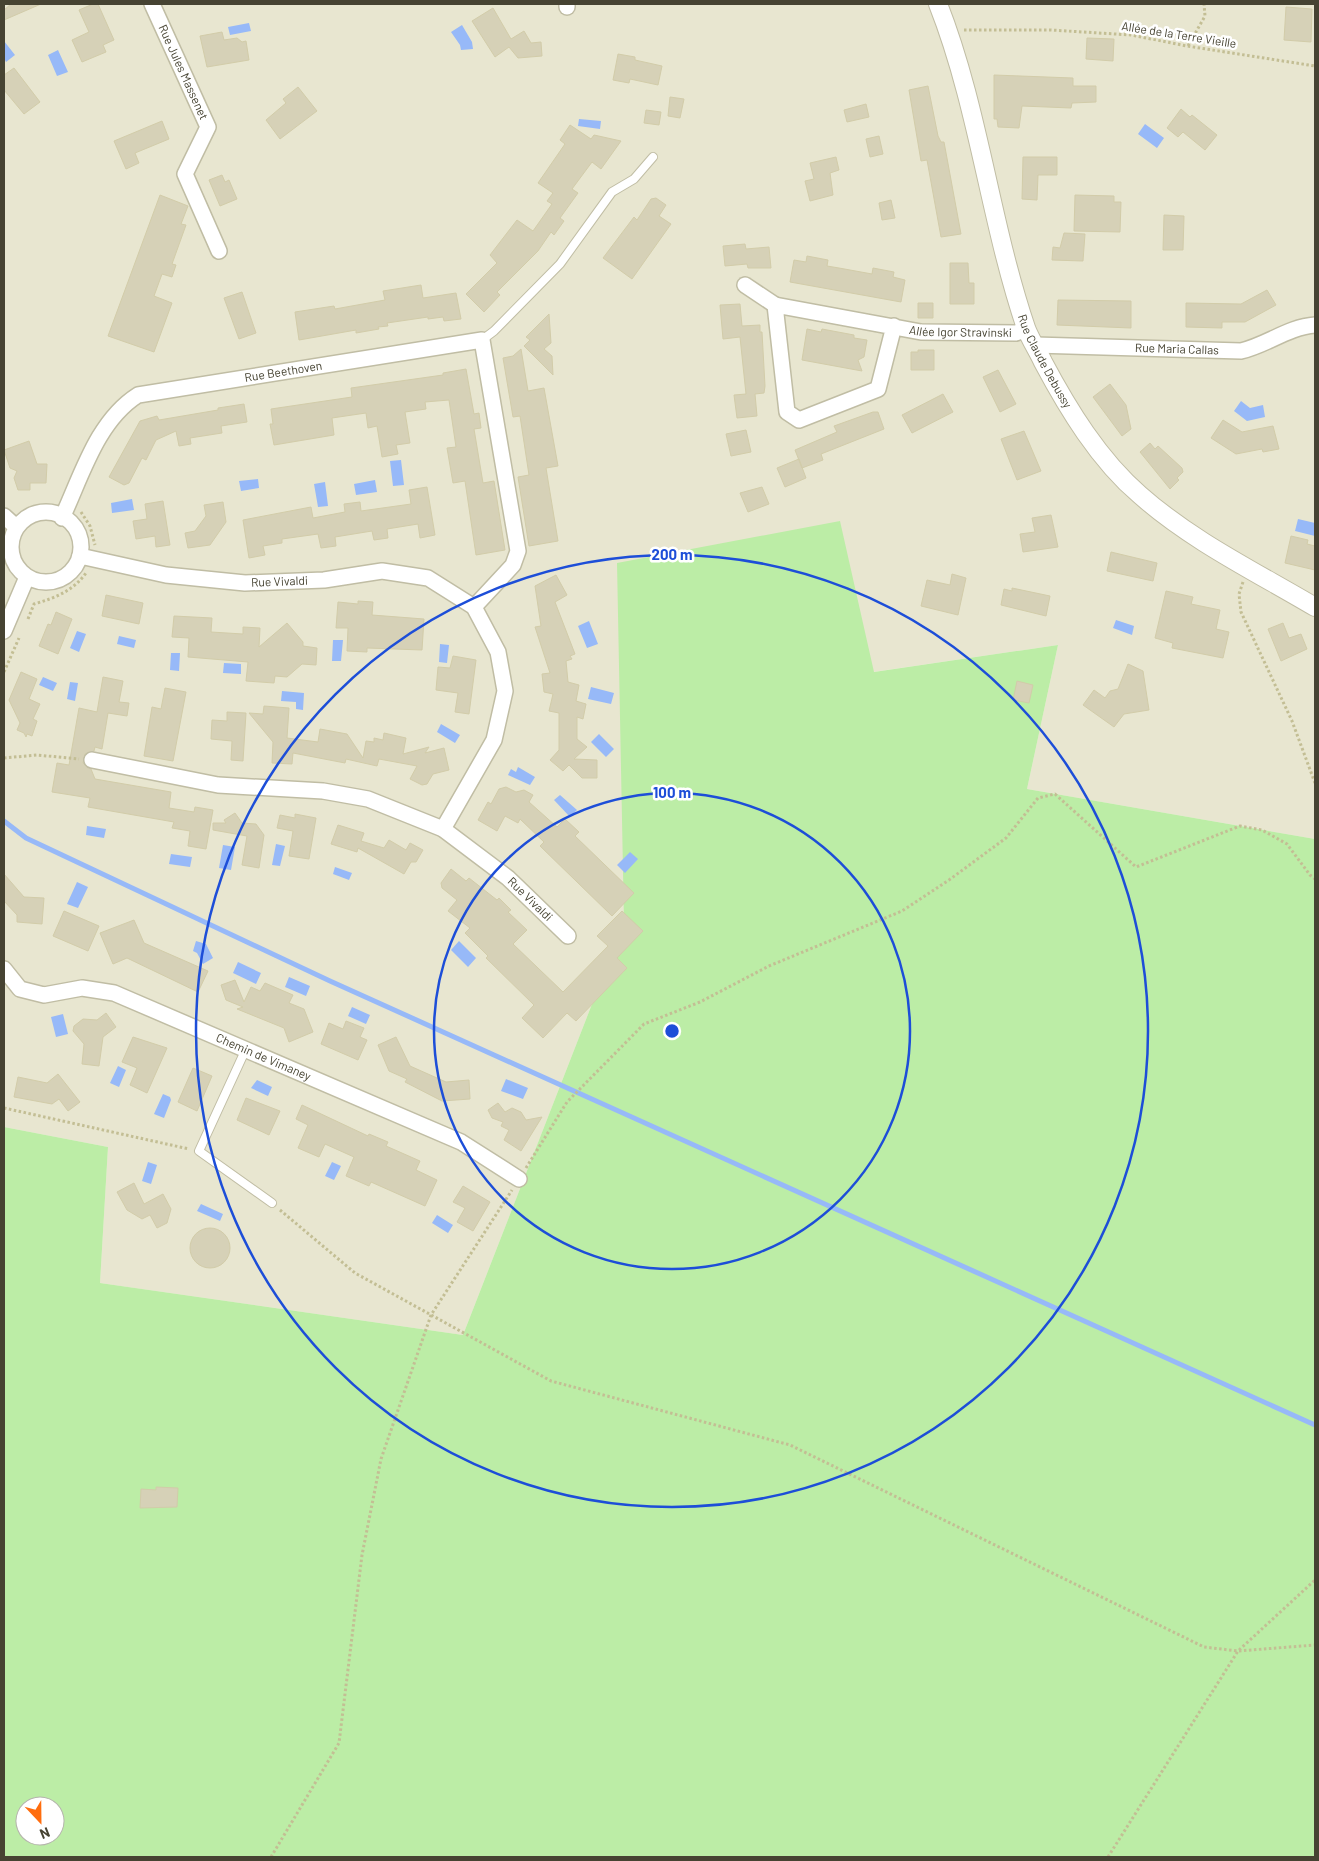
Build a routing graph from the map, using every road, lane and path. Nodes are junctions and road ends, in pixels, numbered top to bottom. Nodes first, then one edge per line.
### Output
1 (152, 4) edge
2 (938, 4) edge
3 (1204, 4) edge
4 (949, 30) junction
5 (1188, 46) junction
6 (1315, 66) edge
7 (653, 157) dead end
8 (219, 251) dead end
9 (745, 285) dead end
10 (775, 305) junction
11 (1315, 325) edge
12 (894, 326) junction
13 (1031, 337) junction
14 (482, 340) junction
15 (79, 509) dead end
16 (4, 516) edge
17 (62, 518) junction
18 (16, 527) junction
19 (80, 556) junction
20 (95, 560) junction
21 (1248, 567) junction
22 (27, 577) junction
23 (474, 607) junction
24 (1315, 607) edge
25 (26, 621) dead end
26 (23, 630) dead end
27 (4, 631) edge
28 (4, 672) edge
29 (4, 758) edge
30 (92, 760) joint
31 (1315, 783) edge
32 (444, 828) junction
33 (1315, 879) edge
34 (568, 936) dead end
35 (4, 969) edge
36 (245, 1050) junction
37 (4, 1108) edge
38 (199, 1151) junction
39 (519, 1179) junction
40 (272, 1203) joint
41 (431, 1315) junction
42 (1315, 1580) edge
43 (1315, 1644) edge
44 (1238, 1651) junction
45 (271, 1857) edge
46 (1108, 1857) edge

1 - 8 street, Rue Jules Massenet
2 - 4 street, Rue Claude Debussy
3 - 5 path
4 - 5 path, Allée de la Terre Vieille
4 - 13 street, Rue Claude Debussy
5 - 6 path, Allée de la Terre Vieille
7 - 14 lane
9 - 10 street, Allée Igor Stravinski
10 - 12 street, Allée Igor Stravinski
10 - 12 street, Allée Igor Stravinski
11 - 13 street, Rue Maria Callas
12 - 13 street, Allée Igor Stravinski
13 - 21 street, Rue Claude Debussy
14 - 17 street, Rue Beethoven
14 - 23 street
15 - 20 path
16 - 18 street
17 - 18 street
17 - 19 street
18 - 22 street
19 - 20 street, Rue Vivaldi
19 - 22 street
20 - 23 street, Rue Vivaldi
20 - 25 path
21 - 24 street, Rue Claude Debussy
21 - 31 path
22 - 27 street
23 - 32 street, Rue Vivaldi
26 - 28 path
29 - 30 path
30 - 32 street, Rue Vivaldi
32 - 34 street, Rue Vivaldi
33 - 39 path
35 - 36 street, Chemin de Vimaney
36 - 38 lane
36 - 39 street, Chemin de Vimaney
37 - 38 path
38 - 40 lane
39 - 41 path
40 - 41 path
41 - 44 path
41 - 45 path
42 - 44 path
43 - 44 path
44 - 46 path

